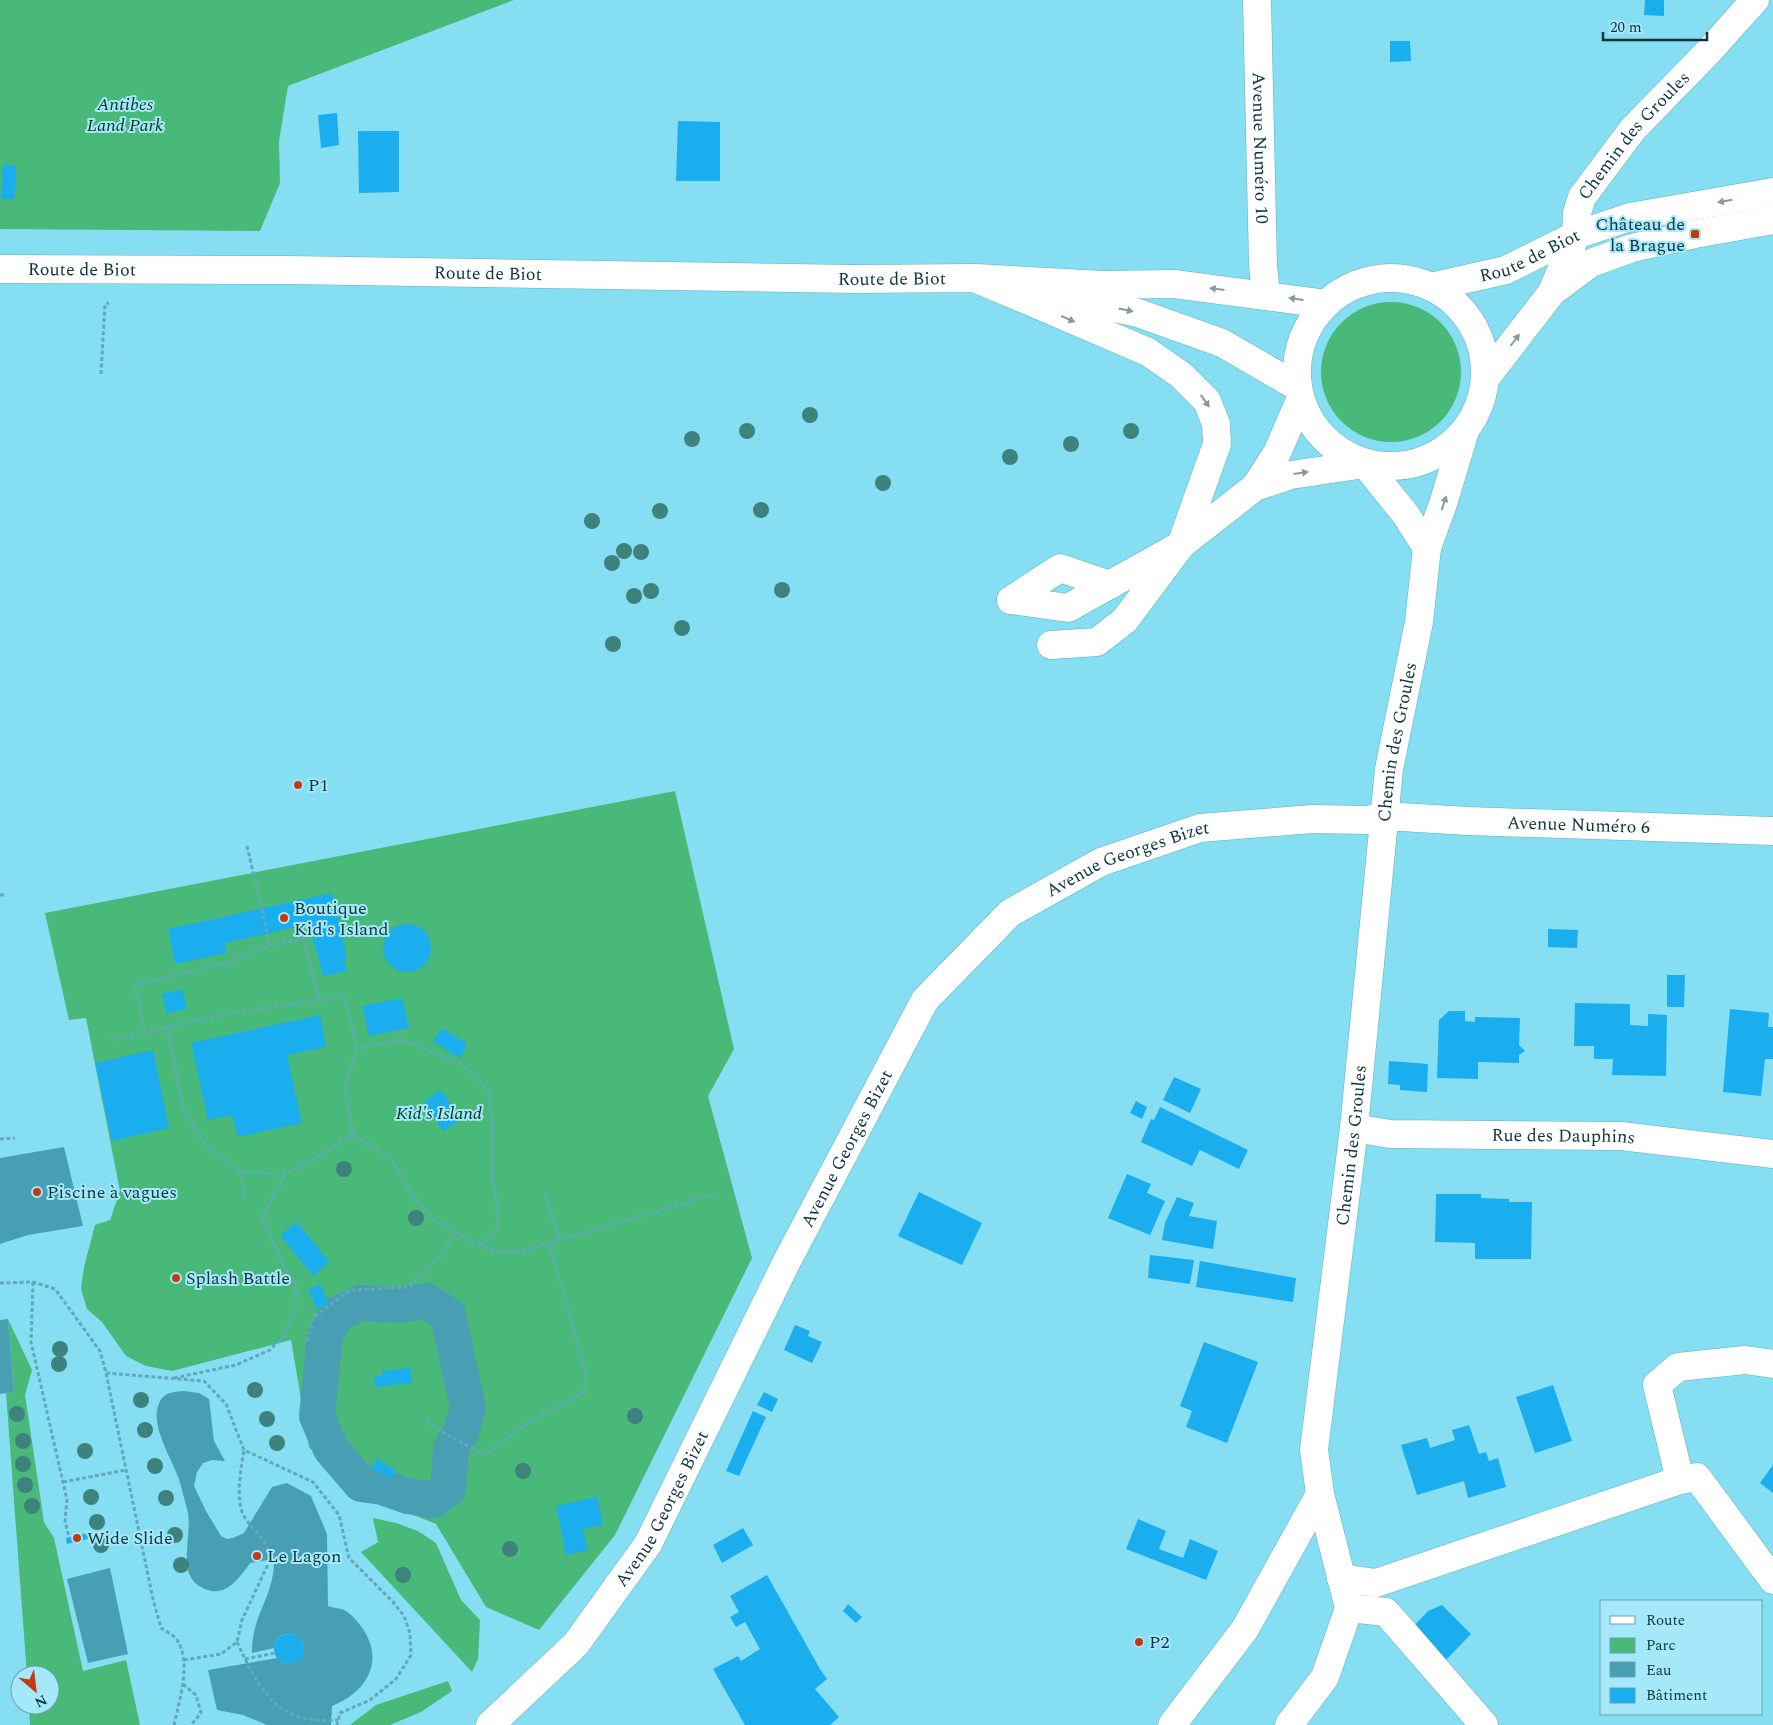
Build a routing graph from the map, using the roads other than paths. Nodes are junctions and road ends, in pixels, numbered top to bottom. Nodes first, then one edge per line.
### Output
1 (1257, 0) edge
2 (1754, 0) edge
3 (1773, 192) edge
4 (1773, 220) edge
5 (1576, 235) junction
6 (0, 269) edge
7 (975, 278) junction
8 (1431, 287) junction
9 (1552, 292) junction
10 (1266, 295) junction
11 (1326, 304) junction
12 (1485, 378) junction
13 (1298, 393) junction
14 (1465, 431) junction
15 (1365, 464) junction
16 (1255, 487) junction
17 (1181, 545) junction
18 (1427, 548) junction
19 (1110, 585) junction
20 (1051, 645) dead end
21 (1384, 816) junction
22 (1773, 831) edge
23 (1354, 1128) junction
24 (1773, 1154) edge
25 (1773, 1364) edge
26 (1680, 1480) junction
27 (1320, 1494) junction
28 (1341, 1578) junction
29 (1773, 1580) edge
30 (1350, 1608) junction
31 (490, 1725) edge
32 (1172, 1725) edge
33 (1289, 1725) edge
34 (1484, 1725) edge

1 - 10 street, Avenue Numéro 10
2 - 5 street, Chemin des Groules
3 -> 5 street, Route de Biot
4 - 9 street, Route de Biot
5 - 8 street, Route de Biot
5 - 9 street, Chemin des Groules
6 - 7 street, Route de Biot
10 -> 7 street
7 -> 13 street
7 -> 17 street
8 - 11 street
8 - 12 street
12 -> 9 street, Route de Biot
11 -> 10 street
11 - 13 street
12 - 14 street
13 - 15 street
13 - 16 street
14 - 15 street
18 -> 14 street, Chemin des Groules
16 -> 15 street
15 - 18 street
16 - 17 street
17 - 19 street
17 - 20 street
18 - 21 street, Chemin des Groules
19 - 19 street
21 - 22 street, Avenue Numéro 6
21 - 23 street, Chemin des Groules
21 - 31 street, Avenue Georges Bizet
23 - 24 street, Rue des Dauphins
23 - 27 street, Chemin des Groules
25 - 26 street
26 - 28 street
26 - 29 street
27 - 28 street, Chemin des Groules
27 - 32 street
28 - 30 street, Chemin des Groules
30 - 33 street
30 - 34 street

